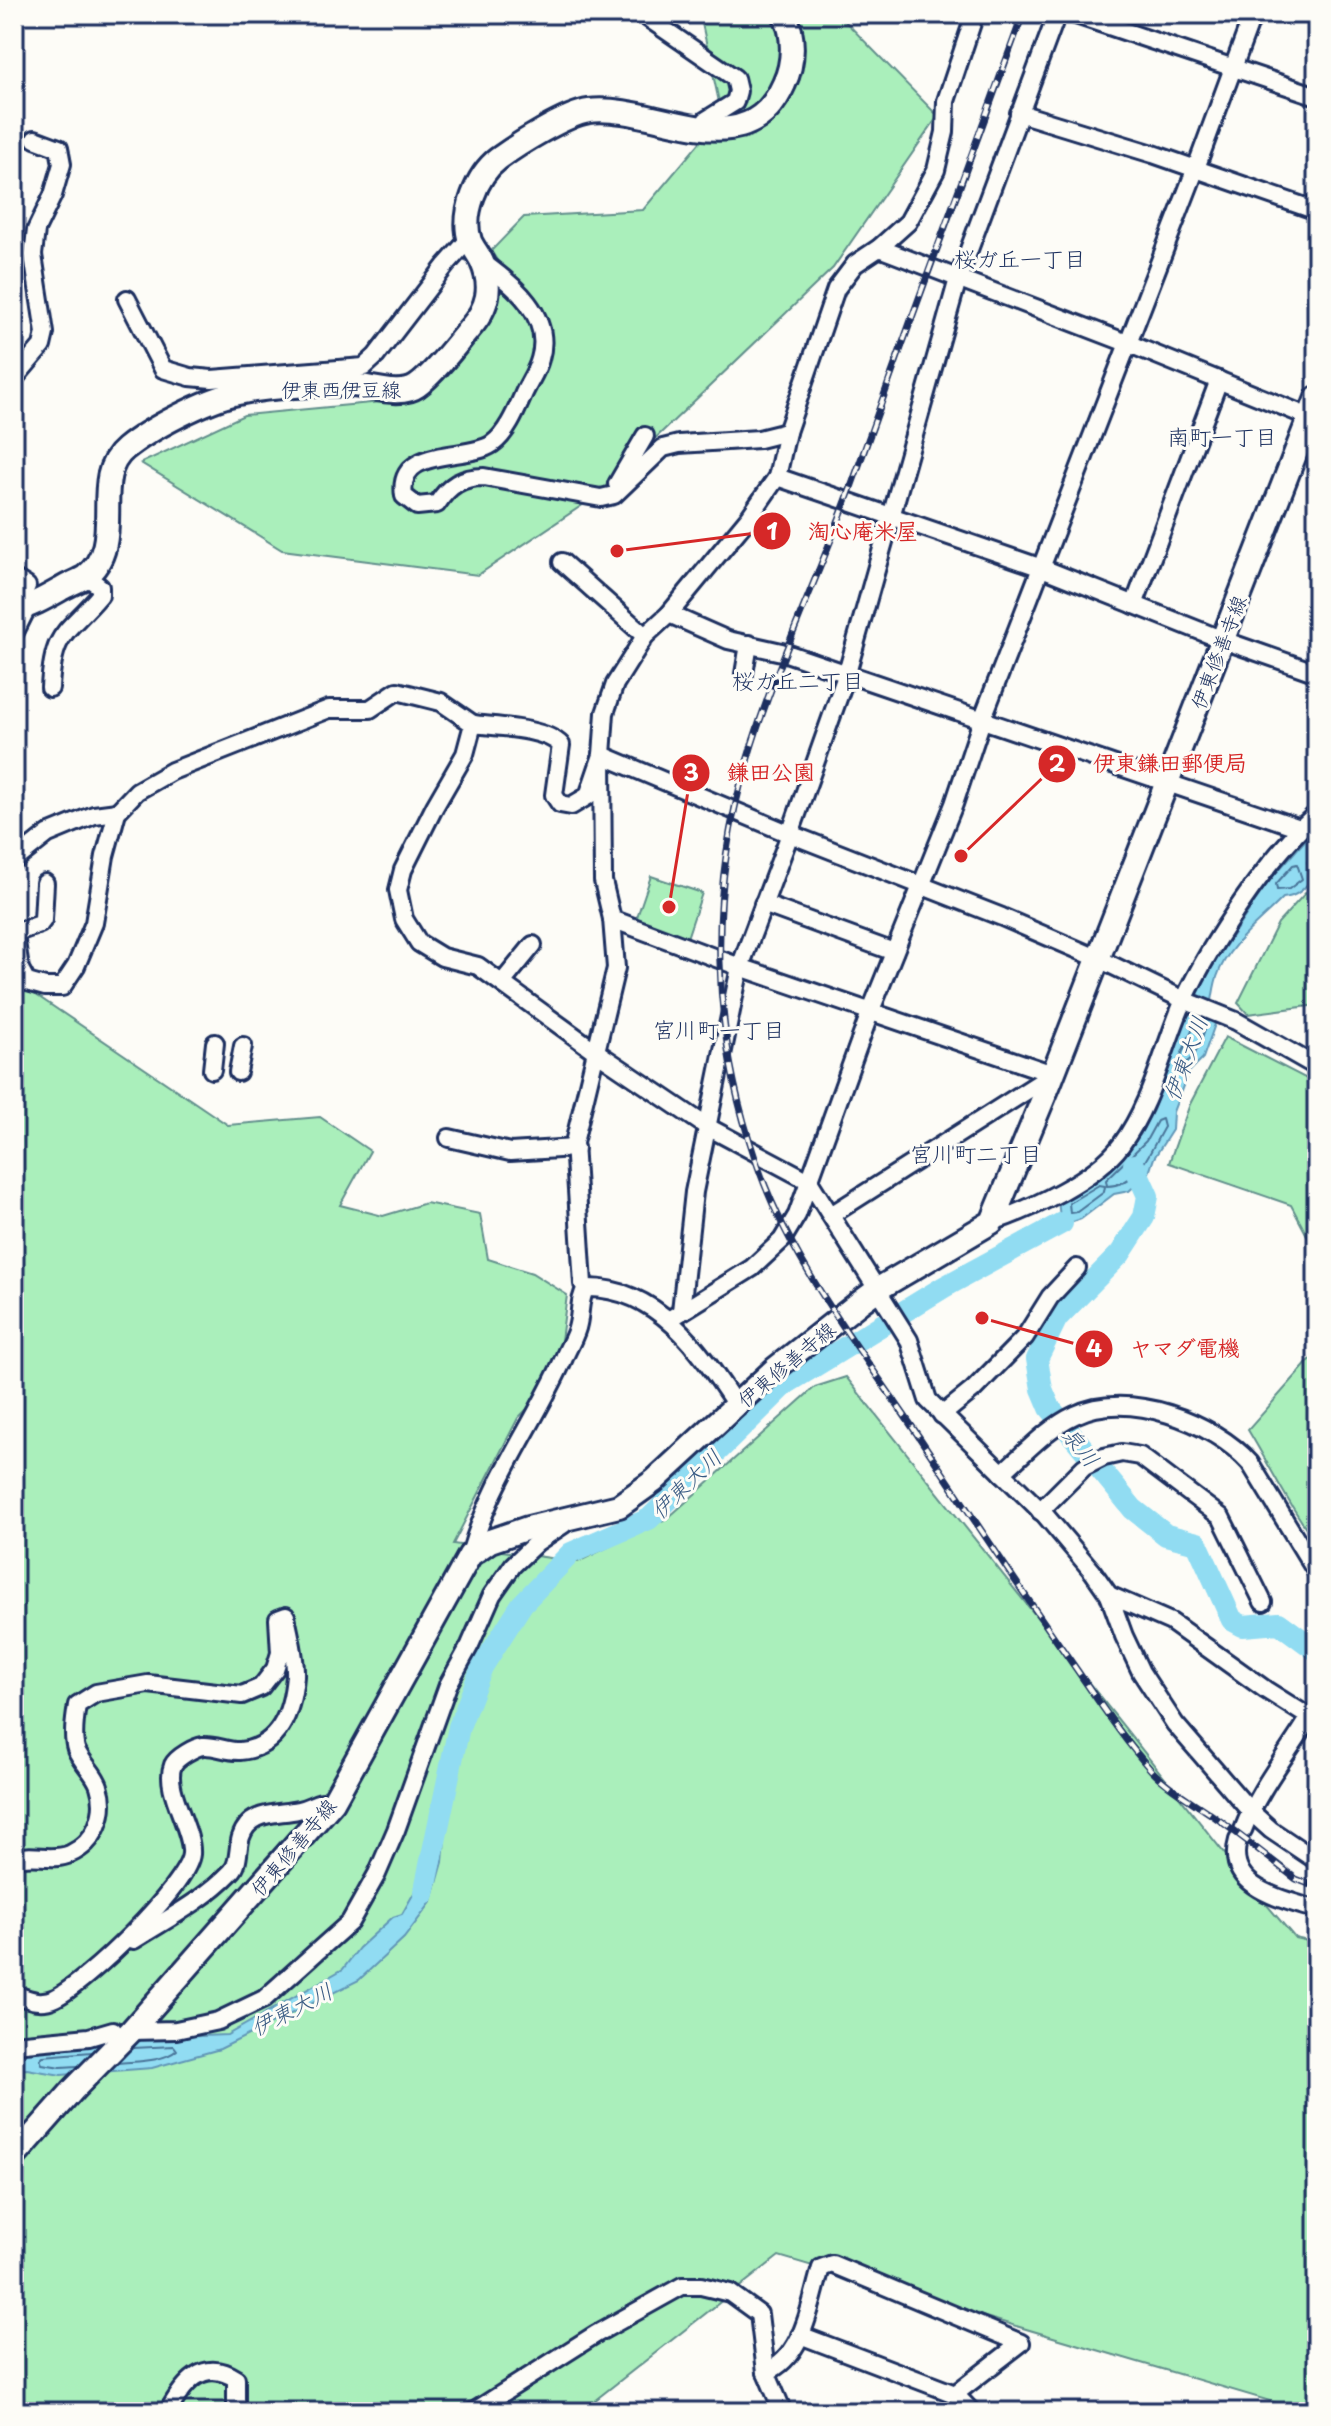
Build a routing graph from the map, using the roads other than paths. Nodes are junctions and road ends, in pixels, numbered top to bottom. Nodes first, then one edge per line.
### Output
1 (642, 14) edge
2 (784, 14) edge
3 (975, 14) edge
4 (1057, 14) edge
5 (1073, 14) edge
6 (1253, 14) edge
7 (1234, 66) junction
8 (1317, 96) edge
9 (1019, 113) junction
10 (704, 129) junction
11 (35, 139) dead end
12 (1196, 168) junction
13 (1317, 211) edge
14 (469, 239) junction
15 (879, 248) junction
16 (482, 262) junction
17 (958, 279) junction
18 (127, 299) dead end
19 (1127, 343) junction
20 (14, 379) edge
21 (1219, 380) junction
22 (1313, 408) edge
23 (787, 432) junction
24 (645, 436) dead end
25 (777, 477) junction
26 (601, 498) junction
27 (890, 515) junction
28 (562, 562) dead end
29 (1042, 568) junction
30 (86, 576) junction
31 (14, 578) edge
32 (1134, 605) junction
33 (19, 609) edge
34 (669, 614) junction
35 (14, 634) edge
36 (645, 636) junction
37 (1223, 640) junction
38 (749, 644) junction
39 (847, 673) junction
40 (1317, 673) edge
41 (744, 674) dead end
42 (50, 688) dead end
43 (982, 720) junction
44 (473, 724) junction
45 (602, 755) junction
46 (1167, 781) junction
47 (117, 812) junction
48 (1317, 813) edge
49 (1300, 828) junction
50 (790, 834) junction
51 (14, 861) edge
52 (45, 883) dead end
53 (919, 885) junction
54 (763, 904) junction
55 (612, 919) junction
56 (15, 930) edge
57 (533, 945) dead end
58 (894, 952) junction
59 (1097, 958) junction
60 (740, 967) junction
61 (502, 983) junction
62 (1184, 1000) junction
63 (871, 1010) junction
64 (215, 1043) dead end
65 (243, 1046) dead end
66 (595, 1051) junction
67 (1317, 1067) edge
68 (212, 1070) dead end
69 (238, 1072) dead end
70 (1053, 1074) junction
71 (706, 1126) junction
72 (449, 1138) dead end
73 (575, 1148) junction
74 (809, 1181) junction
75 (831, 1215) junction
76 (992, 1222) junction
77 (1077, 1268) dead end
78 (586, 1288) junction
79 (882, 1296) junction
80 (675, 1315) junction
81 (736, 1405) junction
82 (942, 1415) junction
83 (1002, 1473) junction
84 (1040, 1511) junction
85 (576, 1516) junction
86 (470, 1555) junction
87 (1317, 1573) edge
88 (1109, 1595) junction
89 (1263, 1602) dead end
90 (1313, 1720) edge
91 (333, 1802) junction
92 (1250, 1811) junction
93 (14, 1859) edge
94 (1317, 1861) edge
95 (1317, 1910) edge
96 (116, 1947) junction
97 (14, 1994) edge
98 (121, 2035) junction
99 (14, 2044) edge
100 (14, 2157) edge
101 (800, 2335) junction
102 (766, 2372) junction
103 (955, 2394) junction
104 (168, 2412) edge
105 (236, 2412) edge
106 (473, 2412) edge
107 (783, 2412) edge
108 (972, 2412) edge

1 - 10 street
2 - 10 main road
3 - 15 street
4 - 9 street
5 - 7 street
6 - 7 street
7 - 8 street
7 - 12 street
9 - 12 street
9 - 17 street
10 - 14 main road
11 - 20 street
12 - 13 street
12 - 19 street
14 - 16 main road, 伊東西伊豆線
14 - 18 street
15 - 17 street
15 - 23 street
16 - 26 street
16 - 30 main road, 伊東西伊豆線
17 - 19 street
17 - 27 street
19 - 21 street
19 - 29 street
21 - 22 street
21 - 32 street
22 - 37 main road, 伊東修善寺線
23 - 25 street
23 - 26 street
24 - 26 street
25 - 27 street
25 - 34 street
27 - 29 street
27 - 39 street
28 - 36 street
29 - 32 street
29 - 43 street
30 - 33 main road
30 - 42 street
31 - 33 street
32 - 37 street
33 - 35 street
34 - 36 street
34 - 38 street
36 - 45 street
37 - 40 street
37 - 46 main road, 伊東修善寺線
38 - 39 street
38 - 41 street
39 - 43 street
39 - 50 street
43 - 46 street
43 - 53 street
44 - 45 street
44 - 47 street
44 - 61 street
45 - 50 street
45 - 55 street
46 - 49 street
46 - 59 main road, 伊東修善寺線
47 - 51 street
47 - 56 street
48 - 49 street
49 - 62 street
50 - 53 street
50 - 54 street
52 - 56 street
53 - 58 street
53 - 59 street
54 - 58 street
54 - 60 street
55 - 60 street
55 - 66 street
57 - 61 street
58 - 63 street
59 - 62 street
59 - 70 main road, 伊東修善寺線
60 - 63 street
60 - 71 street
61 - 66 street
62 - 67 street
62 - 76 street
63 - 70 street
63 - 74 street
64 - 68 street
65 - 69 street
66 - 71 street
66 - 73 street
70 - 75 street
70 - 76 main road, 伊東修善寺線
71 - 74 street
71 - 80 street
72 - 73 street
73 - 78 street
74 - 75 street
74 - 80 street
75 - 79 street
76 - 79 main road, 伊東修善寺線
77 - 82 street
78 - 80 street
78 - 86 street
79 - 81 main road, 伊東修善寺線
79 - 82 street
80 - 81 street
81 - 85 main road, 伊東修善寺線
82 - 83 street
83 - 84 street
83 - 87 street
84 - 88 street
84 - 89 street
85 - 86 main road, 伊東修善寺線
85 - 98 street
86 - 91 main road, 伊東修善寺線
88 - 90 street
88 - 92 street
90 - 92 street
91 - 96 street
91 - 98 main road, 伊東修善寺線
92 - 94 street
92 - 95 street
93 - 96 street
96 - 97 street
98 - 99 street
98 - 100 main road, 伊東修善寺線
101 - 102 street
101 - 103 street
101 - 103 street
102 - 106 street
102 - 107 street
103 - 108 street
104 - 105 street

